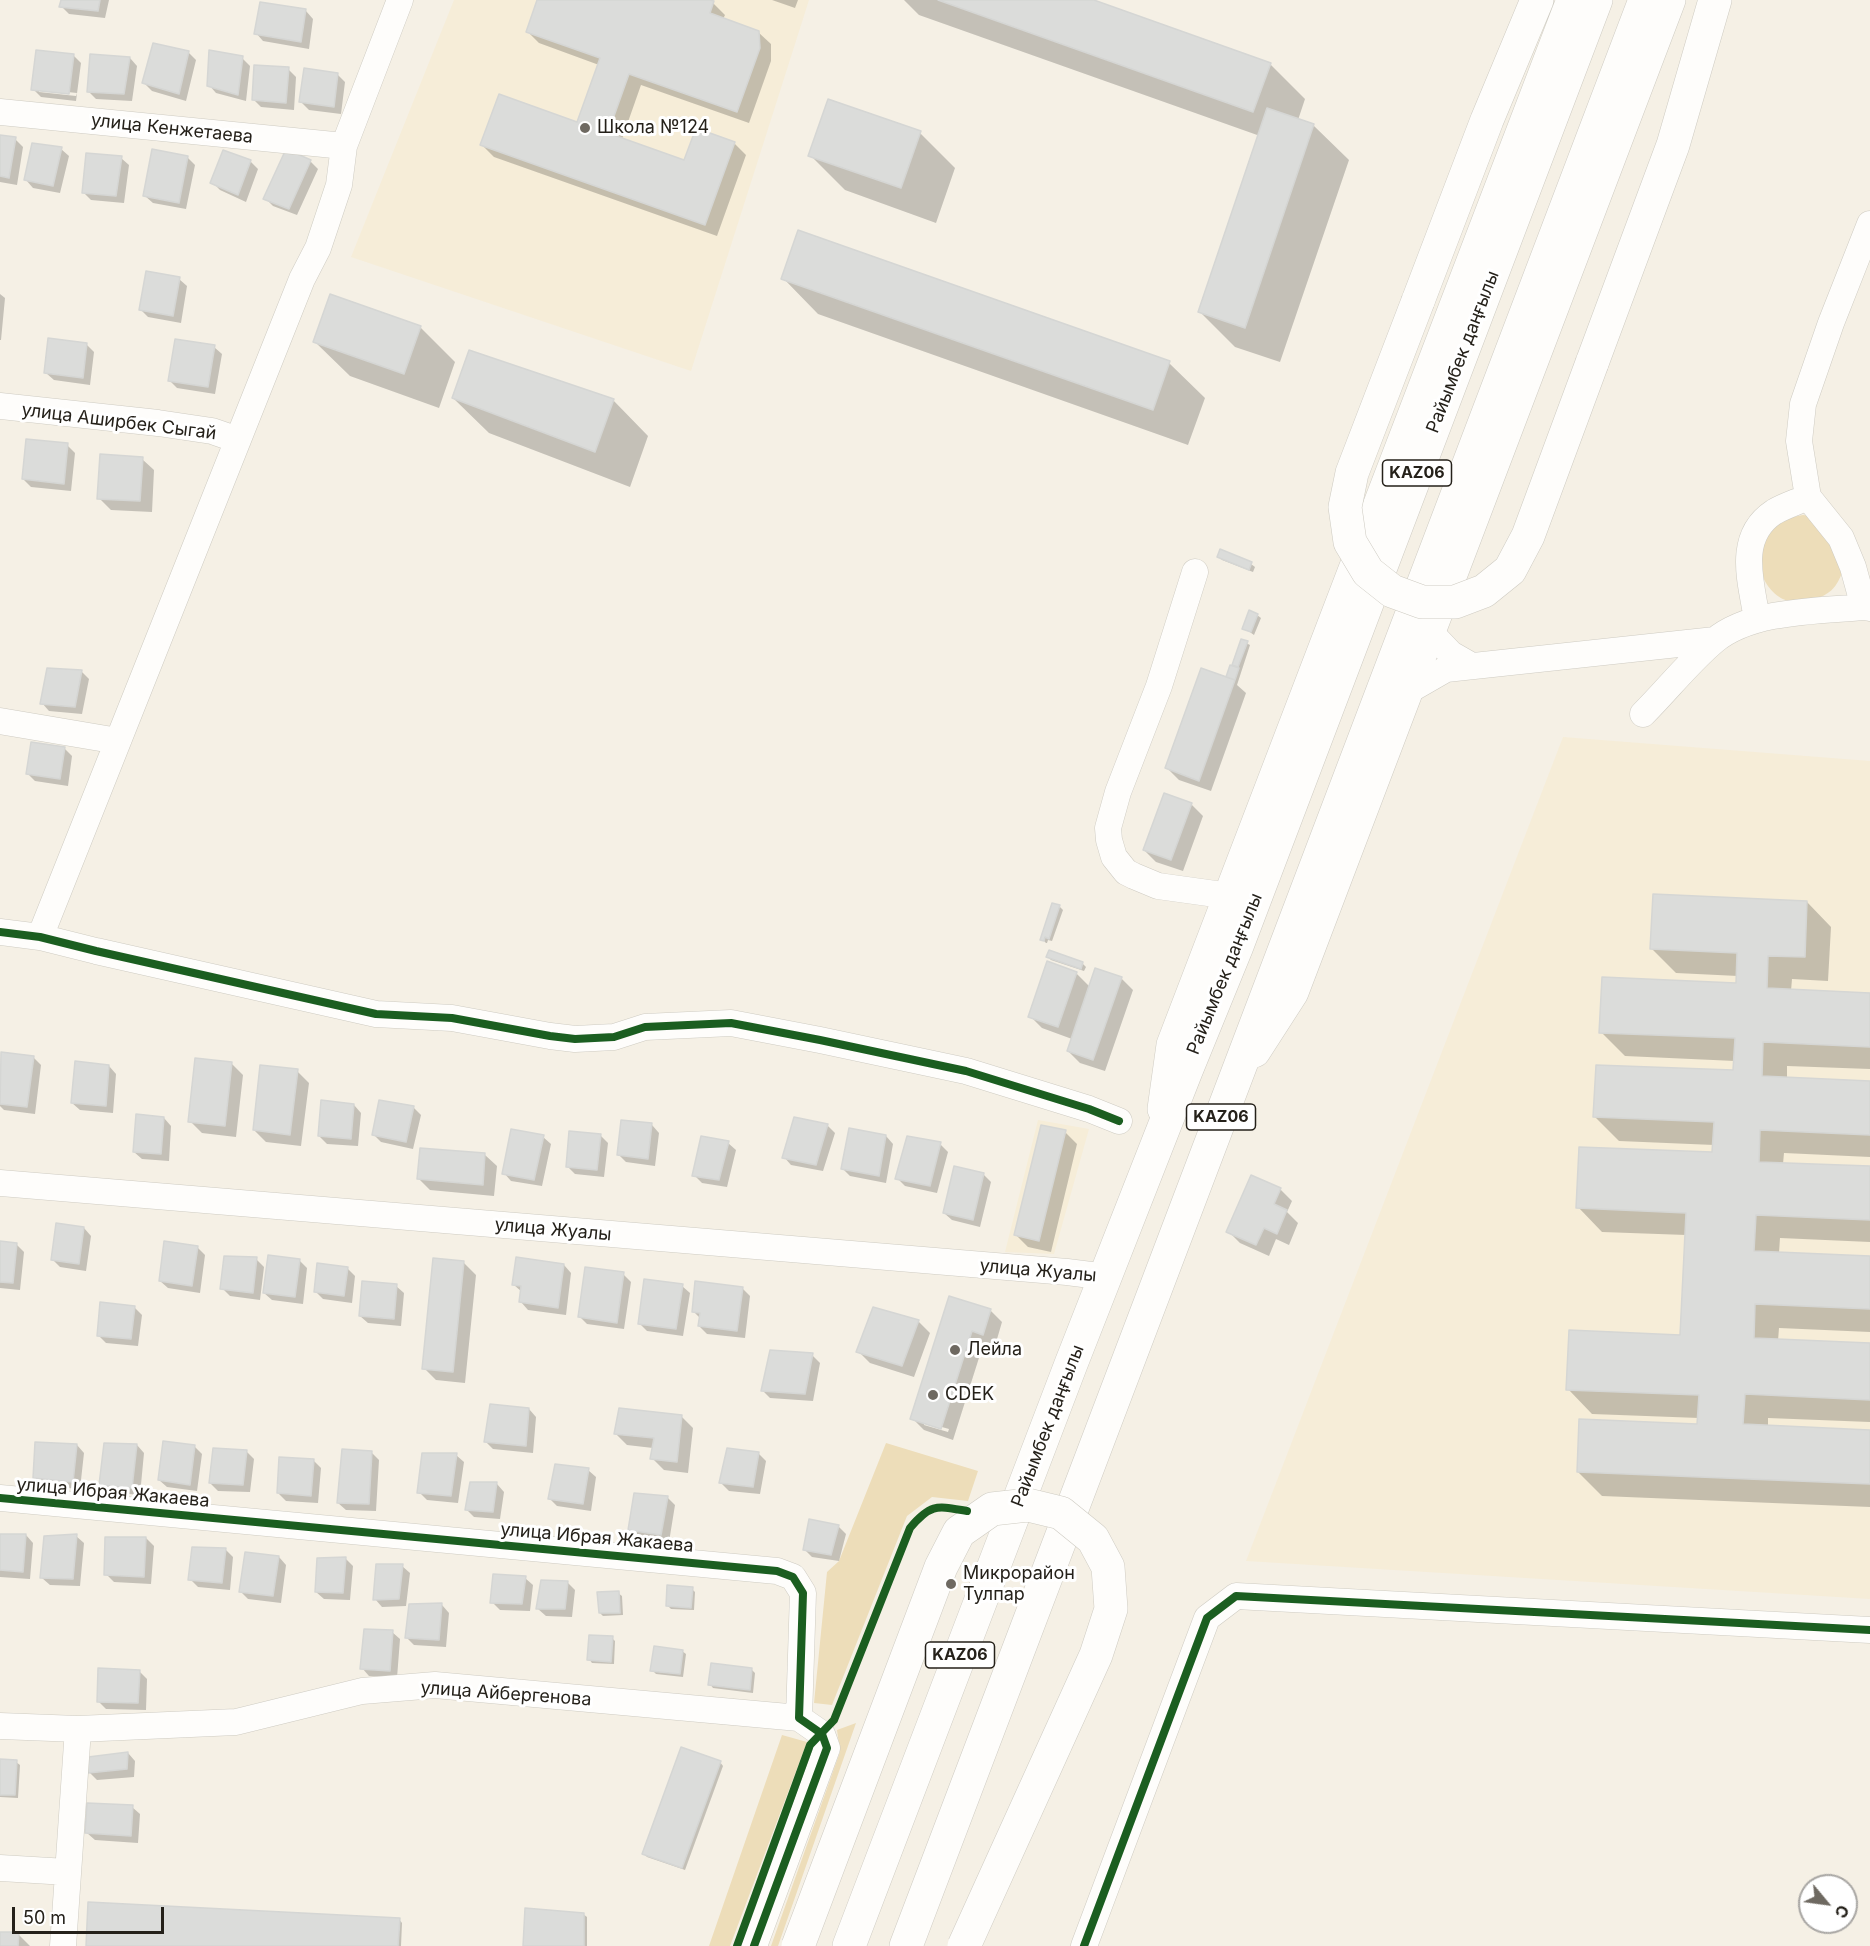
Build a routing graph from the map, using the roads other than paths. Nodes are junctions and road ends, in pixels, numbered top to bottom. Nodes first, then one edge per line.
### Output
1 (400, 0) edge
2 (1537, 0) edge
3 (1573, 0) edge
4 (1596, 0) edge
5 (1645, 0) edge
6 (1669, 0) edge
7 (1715, 0) edge
8 (0, 112) edge
9 (344, 146) junction
10 (1870, 224) edge
11 (0, 406) edge
12 (238, 440) junction
13 (1808, 497) junction
14 (1195, 572) dead end
15 (1867, 608) edge
16 (1757, 619) junction
17 (1429, 631) junction
18 (1715, 640) junction
19 (1472, 666) junction
20 (1406, 692) junction
21 (1644, 714) dead end
22 (0, 721) edge
23 (118, 741) junction
24 (1230, 896) junction
25 (0, 932) edge
26 (40, 937) junction
27 (1234, 1083) junction
28 (1119, 1121) dead end
29 (1160, 1139) junction
30 (0, 1183) edge
31 (1107, 1278) junction
32 (0, 1498) edge
33 (1870, 1630) edge
34 (799, 1718) junction
35 (0, 1726) edge
36 (78, 1728) junction
37 (0, 1868) edge
38 (67, 1872) junction
39 (63, 1946) edge
40 (754, 1946) edge
41 (798, 1946) edge
42 (849, 1946) edge
43 (906, 1946) edge
44 (964, 1946) edge
45 (1084, 1946) edge

1 - 9 street
2 - 7 main road, bridge
3 - 24 main road
4 - 29 main road, Райымбек даңғылы / KАZ06
5 - 27 main road, KАZ06
6 - 17 main road
8 - 9 street, улица Кенжетаева
9 - 12 street
10 - 13 street
11 - 12 street, улица Аширбек Сыгай
12 - 23 street
13 - 15 street
13 - 16 street
14 - 24 street
15 - 16 street
16 - 18 street
17 - 19 street
17 - 20 main road
18 - 19 street
18 - 21 street
19 - 20 street
20 - 27 main road
22 - 23 street
23 - 26 street
24 - 29 main road
25 - 26 street
26 - 28 street
27 - 43 main road, KАZ06
29 - 31 main road, Райымбек даңғылы / KАZ06
30 - 31 street, улица Жуалы
31 - 42 main road, Райымбек даңғылы / KАZ06
32 - 34 street, улица Ибрая Жакаева
33 - 45 street
34 - 36 street, улица Айбергенова
34 - 40 street
35 - 36 street, улица Айбергенова
36 - 38 street
37 - 38 street
38 - 39 street
41 - 44 main road, bridge

